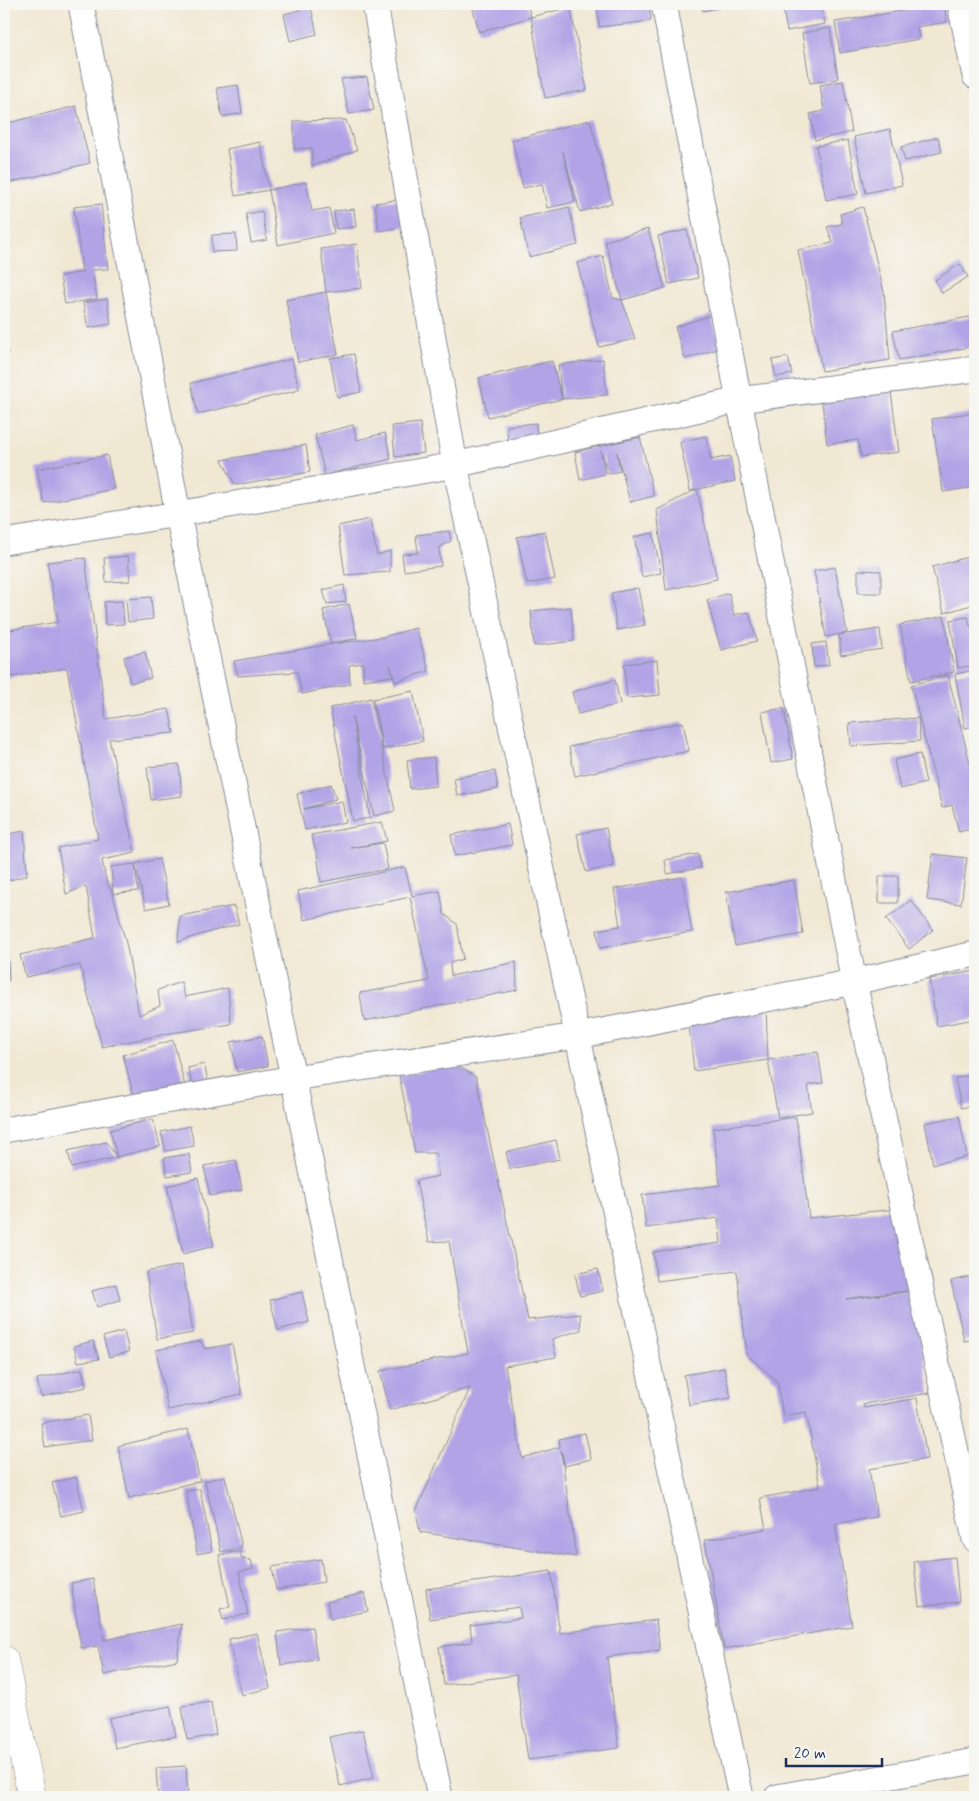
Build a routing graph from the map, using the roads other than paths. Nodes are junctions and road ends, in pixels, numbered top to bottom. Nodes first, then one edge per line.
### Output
1 (82, 4) edge
2 (375, 4) edge
3 (664, 4) edge
4 (960, 4) edge
5 (975, 76) edge
6 (975, 370) edge
7 (739, 400) junction
8 (455, 465) junction
9 (178, 514) junction
10 (4, 542) edge
11 (975, 954) edge
12 (854, 982) junction
13 (577, 1036) junction
14 (293, 1078) junction
15 (4, 1130) edge
16 (975, 1539) edge
17 (4, 1660) edge
18 (975, 1761) edge
19 (32, 1797) edge
20 (440, 1797) edge
21 (741, 1797) edge
22 (777, 1797) edge

1 - 9 street
2 - 8 street
3 - 7 street
4 - 5 street
6 - 7 street
7 - 8 street
7 - 12 street
8 - 9 street
8 - 13 street
9 - 10 street
9 - 14 street
11 - 12 street
12 - 13 street
12 - 16 street
13 - 14 street
13 - 21 street
14 - 15 street
14 - 20 street
17 - 19 street
18 - 22 street

